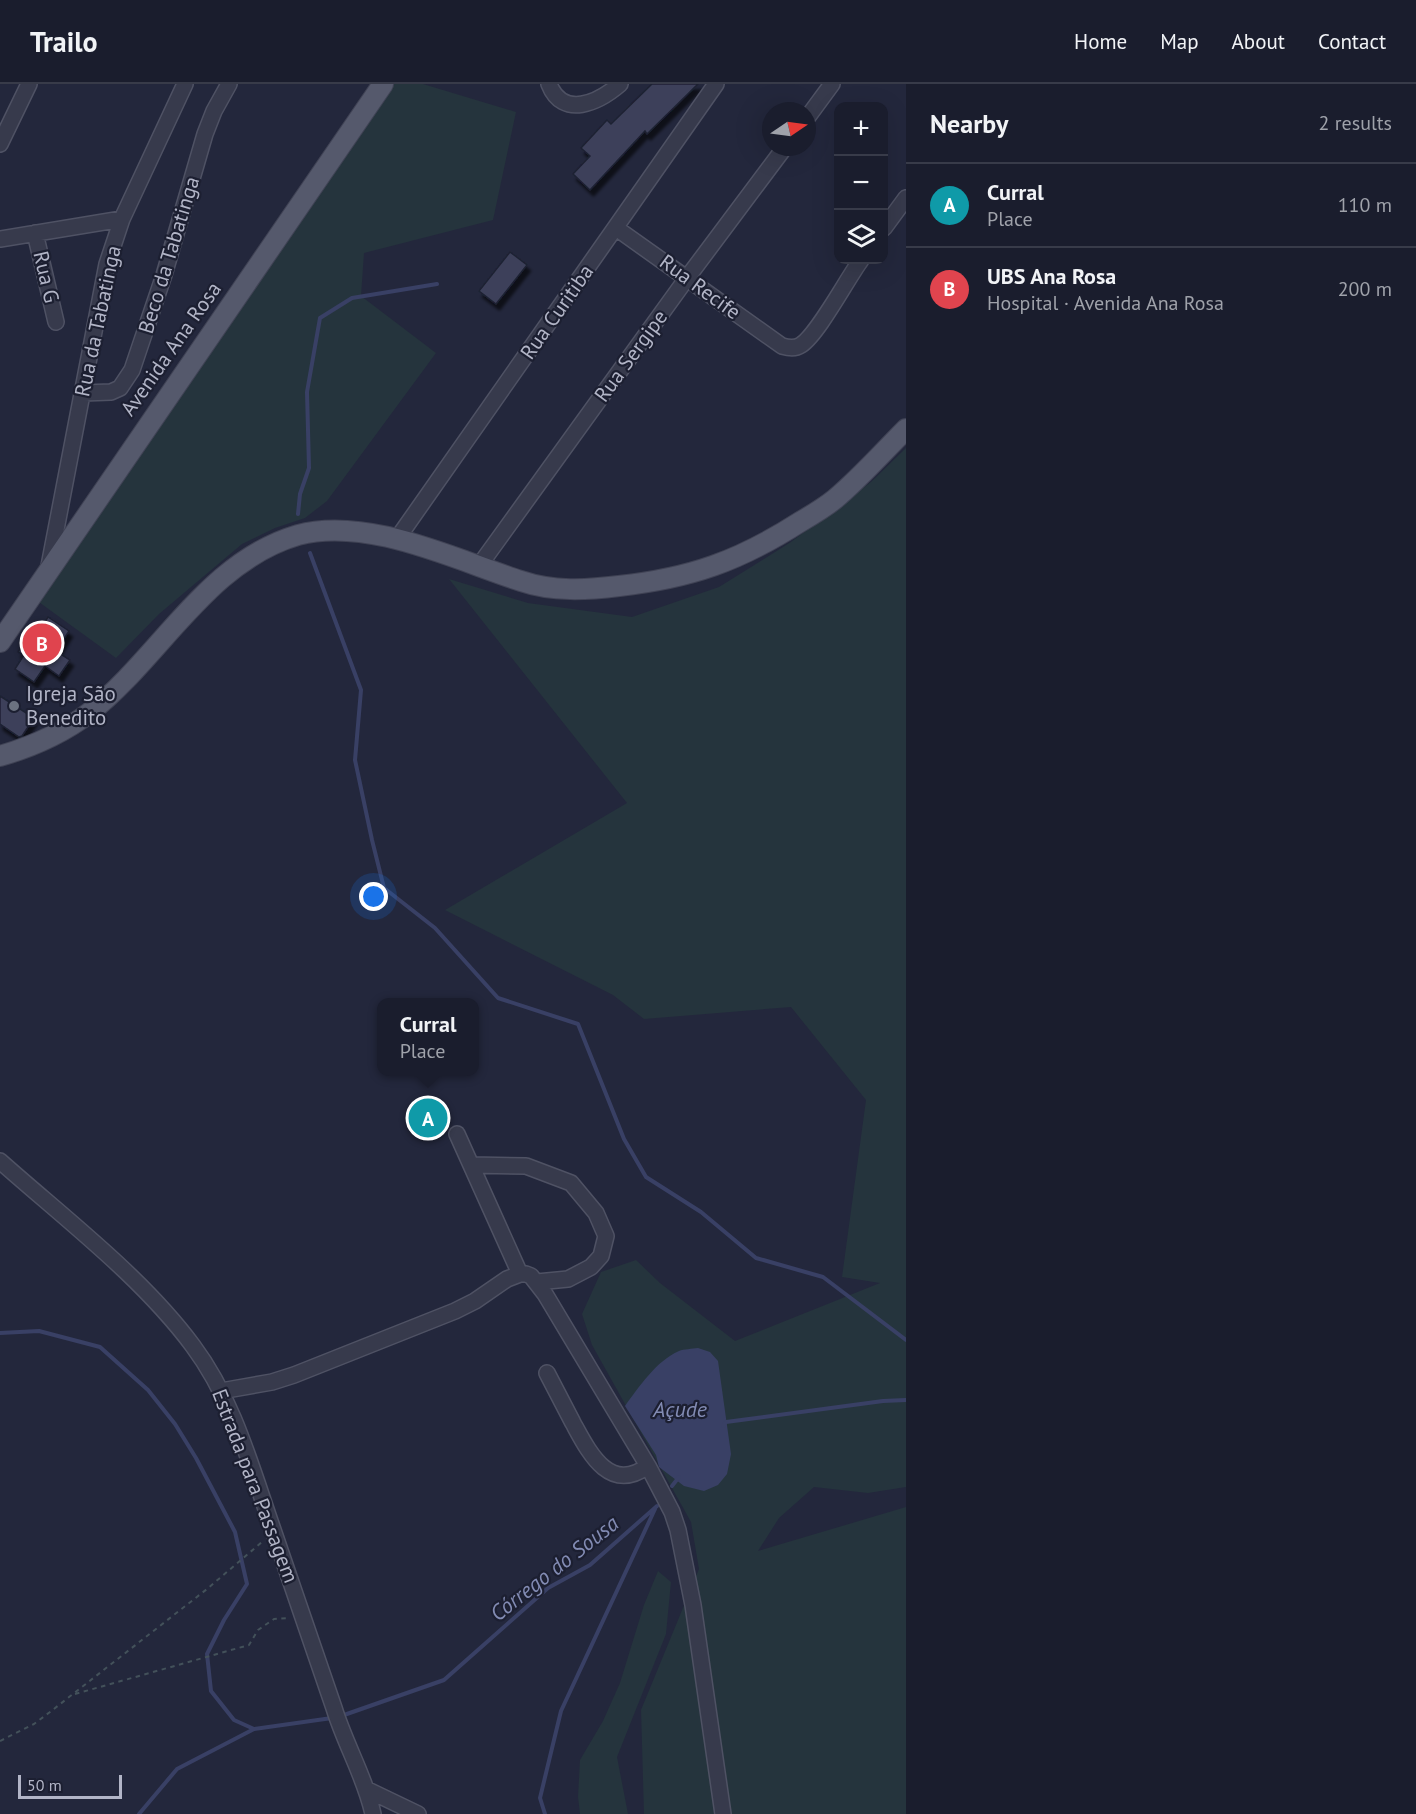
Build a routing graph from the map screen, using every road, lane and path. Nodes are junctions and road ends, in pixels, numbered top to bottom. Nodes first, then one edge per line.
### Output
1 (29, 84) edge
2 (185, 84) edge
3 (383, 84) edge
4 (549, 84) edge
5 (620, 84) edge
6 (716, 84) edge
7 (832, 84) edge
8 (223, 85) edge
9 (816, 106) edge
10 (0, 144) edge
11 (778, 156) edge
12 (906, 198) edge
13 (122, 219) junction
14 (888, 223) edge
15 (616, 228) junction
16 (35, 233) junction
17 (0, 239) edge
18 (858, 264) edge
19 (687, 278) junction
20 (56, 322) dead end
21 (83, 393) junction
22 (906, 429) edge
23 (397, 539) junction
24 (479, 566) junction
25 (48, 570) junction
26 (0, 642) edge
27 (0, 756) edge
28 (458, 1134) dead end
29 (0, 1161) edge
30 (471, 1165) junction
31 (520, 1274) junction
32 (537, 1282) junction
33 (547, 1373) dead end
34 (221, 1391) junction
35 (648, 1466) junction
36 (274, 1533) junction
37 (301, 1607) junction
38 (71, 1695) junction
39 (0, 1741) edge
40 (368, 1790) junction
41 (373, 1814) edge
42 (418, 1814) edge
43 (723, 1814) edge

1 - 10 street
2 - 13 street, Rua da Tabatinga
3 - 25 main road, Avenida Ana Rosa
4 - 5 street
6 - 15 street, Rua Curitiba
7 - 9 street
8 - 21 street, Beco da Tabatinga
11 - 19 street, Rua Sergipe
12 - 14 street
13 - 16 street
13 - 21 street, Rua da Tabatinga
15 - 19 street, Rua Recife
15 - 23 street, Rua Curitiba
16 - 17 street
16 - 20 street, Rua G
18 - 19 street, Rua Recife
19 - 24 street, Rua Sergipe
21 - 25 street, Rua da Tabatinga
22 - 24 main road
23 - 24 main road
23 - 27 main road
25 - 26 main road, Avenida Ana Rosa
28 - 30 street
29 - 34 street, Estrada para Passagem
30 - 31 street
30 - 32 street
31 - 32 street
31 - 34 street
32 - 35 street
33 - 35 street
34 - 36 street, Estrada para Passagem
35 - 43 street
36 - 37 street, Estrada para Passagem
36 - 38 path
37 - 38 path
37 - 40 street, Estrada para Passagem
38 - 39 path
40 - 41 street, Estrada para Passagem
40 - 42 street

